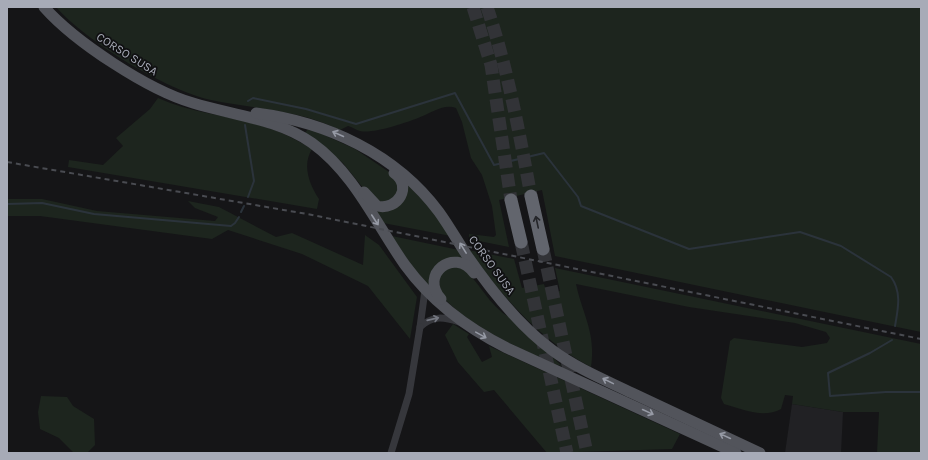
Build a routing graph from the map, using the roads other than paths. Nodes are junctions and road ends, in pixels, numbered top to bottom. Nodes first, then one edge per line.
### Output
1 (44, 7) edge
2 (206, 107) junction
3 (360, 145) junction
4 (331, 159) junction
5 (531, 196) tunnel mouth
6 (511, 200) tunnel mouth
7 (520, 242) tunnel mouth
8 (543, 249) tunnel mouth
9 (425, 290) junction
10 (506, 306) junction
11 (463, 323) junction
12 (420, 327) junction
13 (391, 453) edge
14 (736, 453) edge
15 (760, 453) edge

1 - 2 main road, CORSO SUSA
3 -> 2 main road, CORSO SUSA
2 - 4 main road, CORSO SUSA
3 - 4 main road
10 -> 3 main road, CORSO SUSA
4 -> 9 main road, CORSO SUSA
8 -> 5 highway
6 - 7 highway
9 - 11 main road, CORSO SUSA
9 - 12 street
10 - 11 main road
15 -> 10 main road, CORSO SUSA
12 -> 11 street
11 -> 14 main road, CORSO SUSA
12 - 13 street

